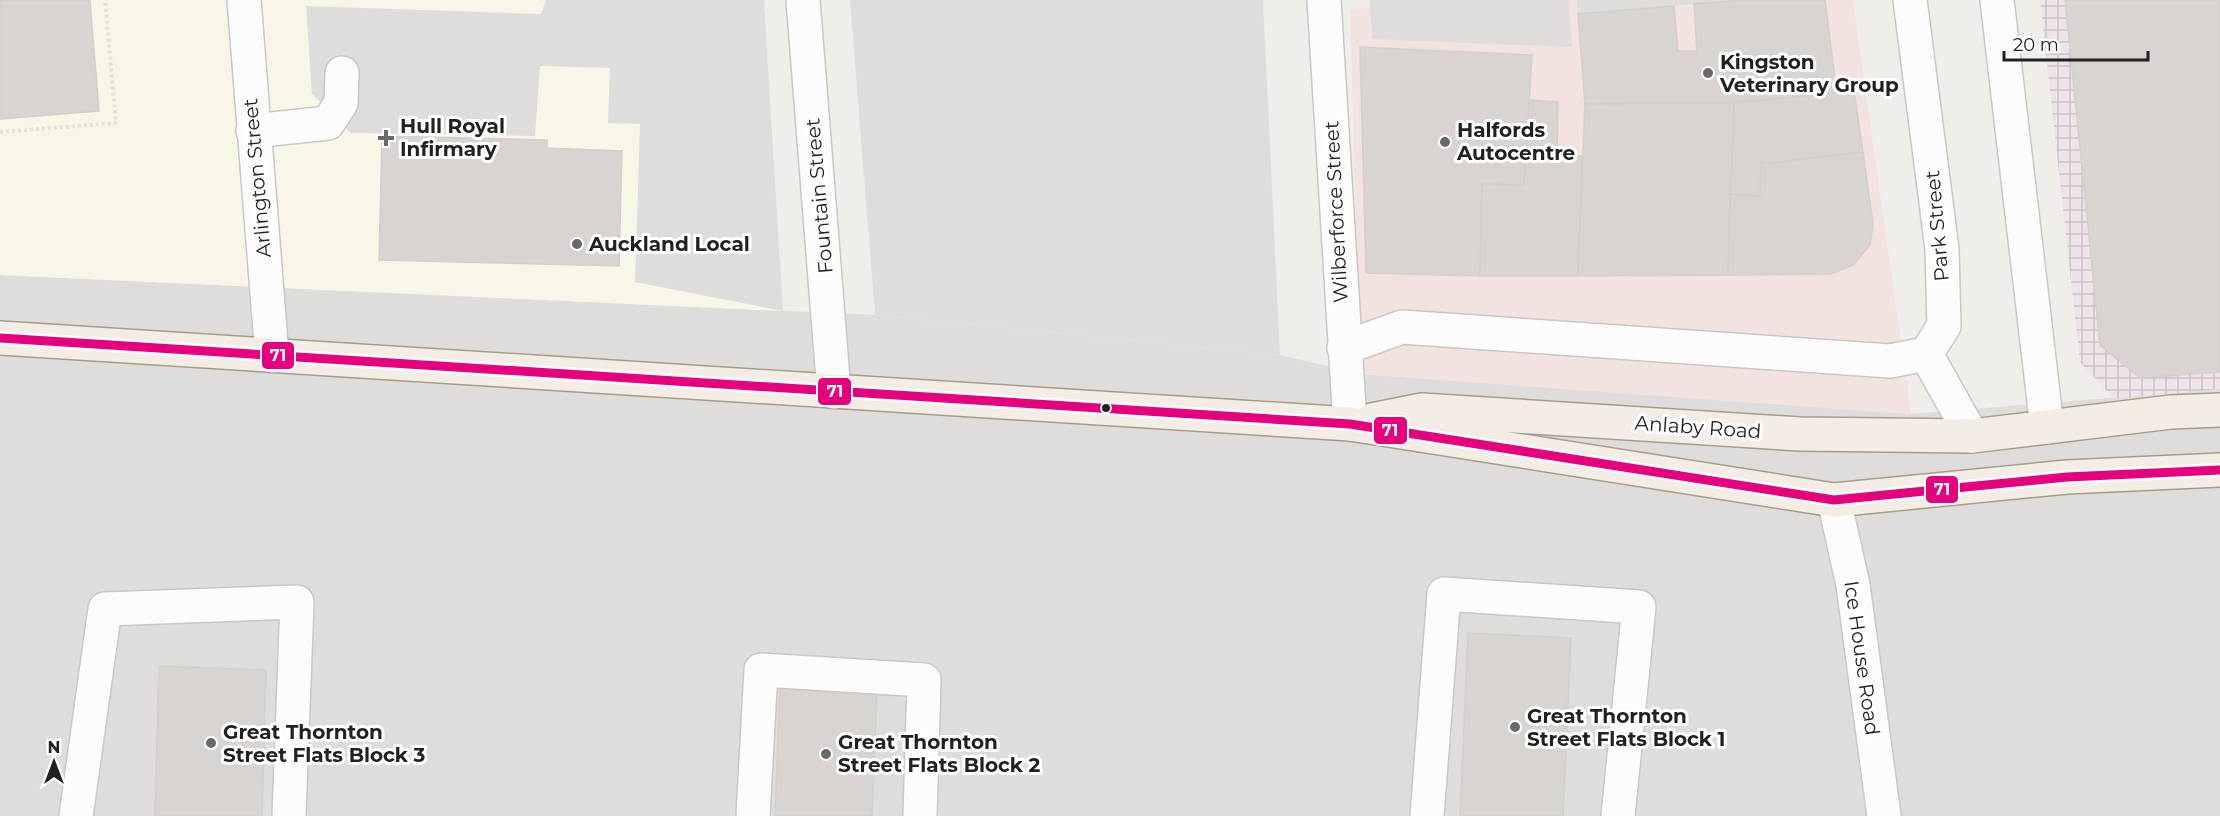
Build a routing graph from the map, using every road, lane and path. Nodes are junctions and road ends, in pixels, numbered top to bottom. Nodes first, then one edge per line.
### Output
1 (105, 0) edge
2 (244, 0) edge
3 (803, 0) edge
4 (1324, 0) edge
5 (1910, 0) edge
6 (1997, 0) edge
7 (342, 73) dead end
8 (253, 131) junction
9 (0, 132) edge
10 (0, 338) edge
11 (1344, 348) junction
12 (1926, 354) junction
13 (272, 356) junction
14 (834, 392) junction
15 (2220, 410) edge
16 (1350, 424) junction
17 (2047, 427) junction
18 (1972, 436) junction
19 (2220, 470) edge
20 (2067, 477) junction
21 (1834, 500) junction
22 (76, 816) edge
23 (289, 816) edge
24 (753, 816) edge
25 (920, 816) edge
26 (1427, 816) edge
27 (1618, 816) edge
28 (1884, 816) edge

1 - 9 path
2 - 8 street, Arlington Street
3 - 14 street, Fountain Street
4 - 11 street, Wilberforce Street
5 - 12 street, Park Street
6 - 17 street
7 - 8 street
8 - 13 street, Arlington Street
10 - 13 main road, Anlaby Road
11 - 12 street
11 - 16 street, Wilberforce Street
12 - 18 street
13 - 14 main road, Anlaby Road
14 - 16 main road, Anlaby Road
15 - 17 main road, Anlaby Road
16 - 18 main road, Anlaby Road
16 - 21 main road, Anlaby Road
17 - 18 main road, Anlaby Road
17 - 20 main road
19 - 20 main road, Anlaby Road
20 - 21 main road, Anlaby Road
21 - 28 street, Ice House Road
22 - 23 street
24 - 25 street
26 - 27 street

